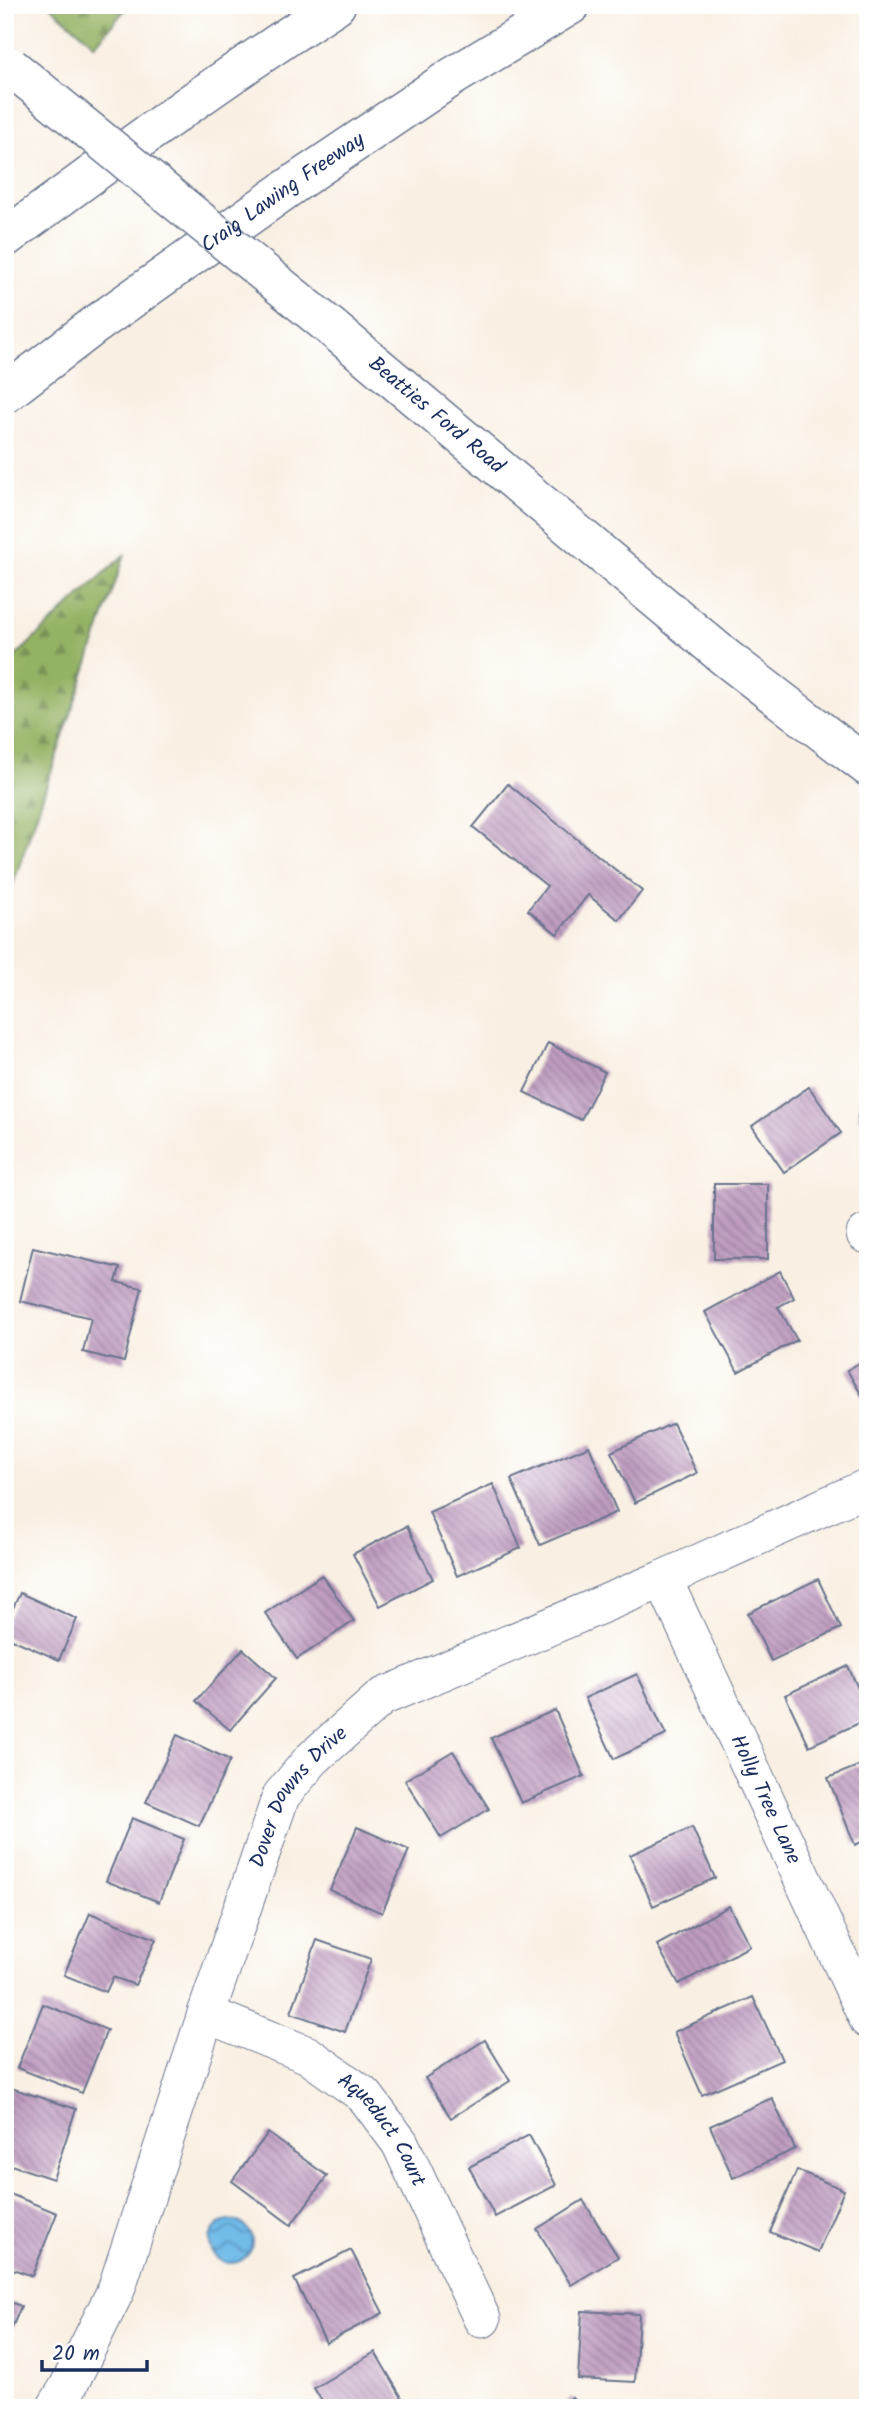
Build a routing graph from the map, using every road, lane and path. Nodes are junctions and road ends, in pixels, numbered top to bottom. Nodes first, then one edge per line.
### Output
1 (336, 5) edge
2 (571, 5) edge
3 (8, 65) edge
4 (5, 238) edge
5 (5, 394) edge
6 (868, 767) edge
7 (868, 1488) edge
8 (663, 1578) junction
9 (206, 2014) junction
10 (868, 2020) edge
11 (482, 2319) dead end
12 (55, 2408) edge

1 - 4 main road
2 - 5 main road, Craig Lawing Freeway
3 - 6 main road, Beatties Ford Road, bridge
7 - 8 street, Dover Downs Drive
8 - 9 street, Dover Downs Drive
8 - 10 street, Holly Tree Lane
9 - 11 street, Aqueduct Court
9 - 12 street, Dover Downs Drive

